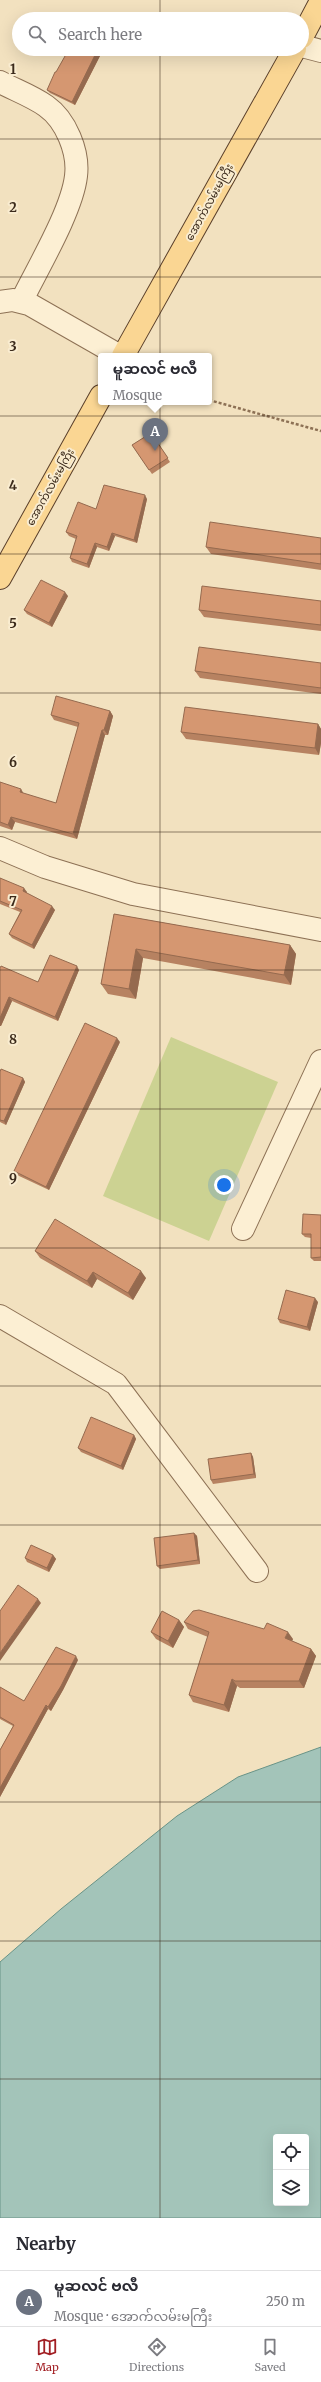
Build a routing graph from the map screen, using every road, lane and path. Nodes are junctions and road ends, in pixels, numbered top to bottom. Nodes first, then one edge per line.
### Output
1 (321, 1) edge
2 (309, 24) edge
3 (309, 48) edge
4 (321, 51) edge
5 (291, 56) edge
6 (0, 82) edge
7 (0, 302) edge
8 (21, 302) junction
9 (117, 353) edge
10 (124, 353) edge
11 (98, 401) edge
12 (212, 401) edge
13 (321, 431) edge
14 (0, 578) edge
15 (0, 848) edge
16 (321, 930) edge
17 (321, 1061) edge
18 (242, 1229) dead end
19 (0, 1316) edge
20 (257, 1571) dead end

1 - 2 main road
3 - 4 lane
5 - 10 main road, အောက်လမ်းမကြီး
6 - 8 lane
7 - 8 lane
8 - 9 lane
11 - 14 main road, အောက်လမ်းမကြီး
12 - 13 path
15 - 16 lane
17 - 18 lane
19 - 20 lane

